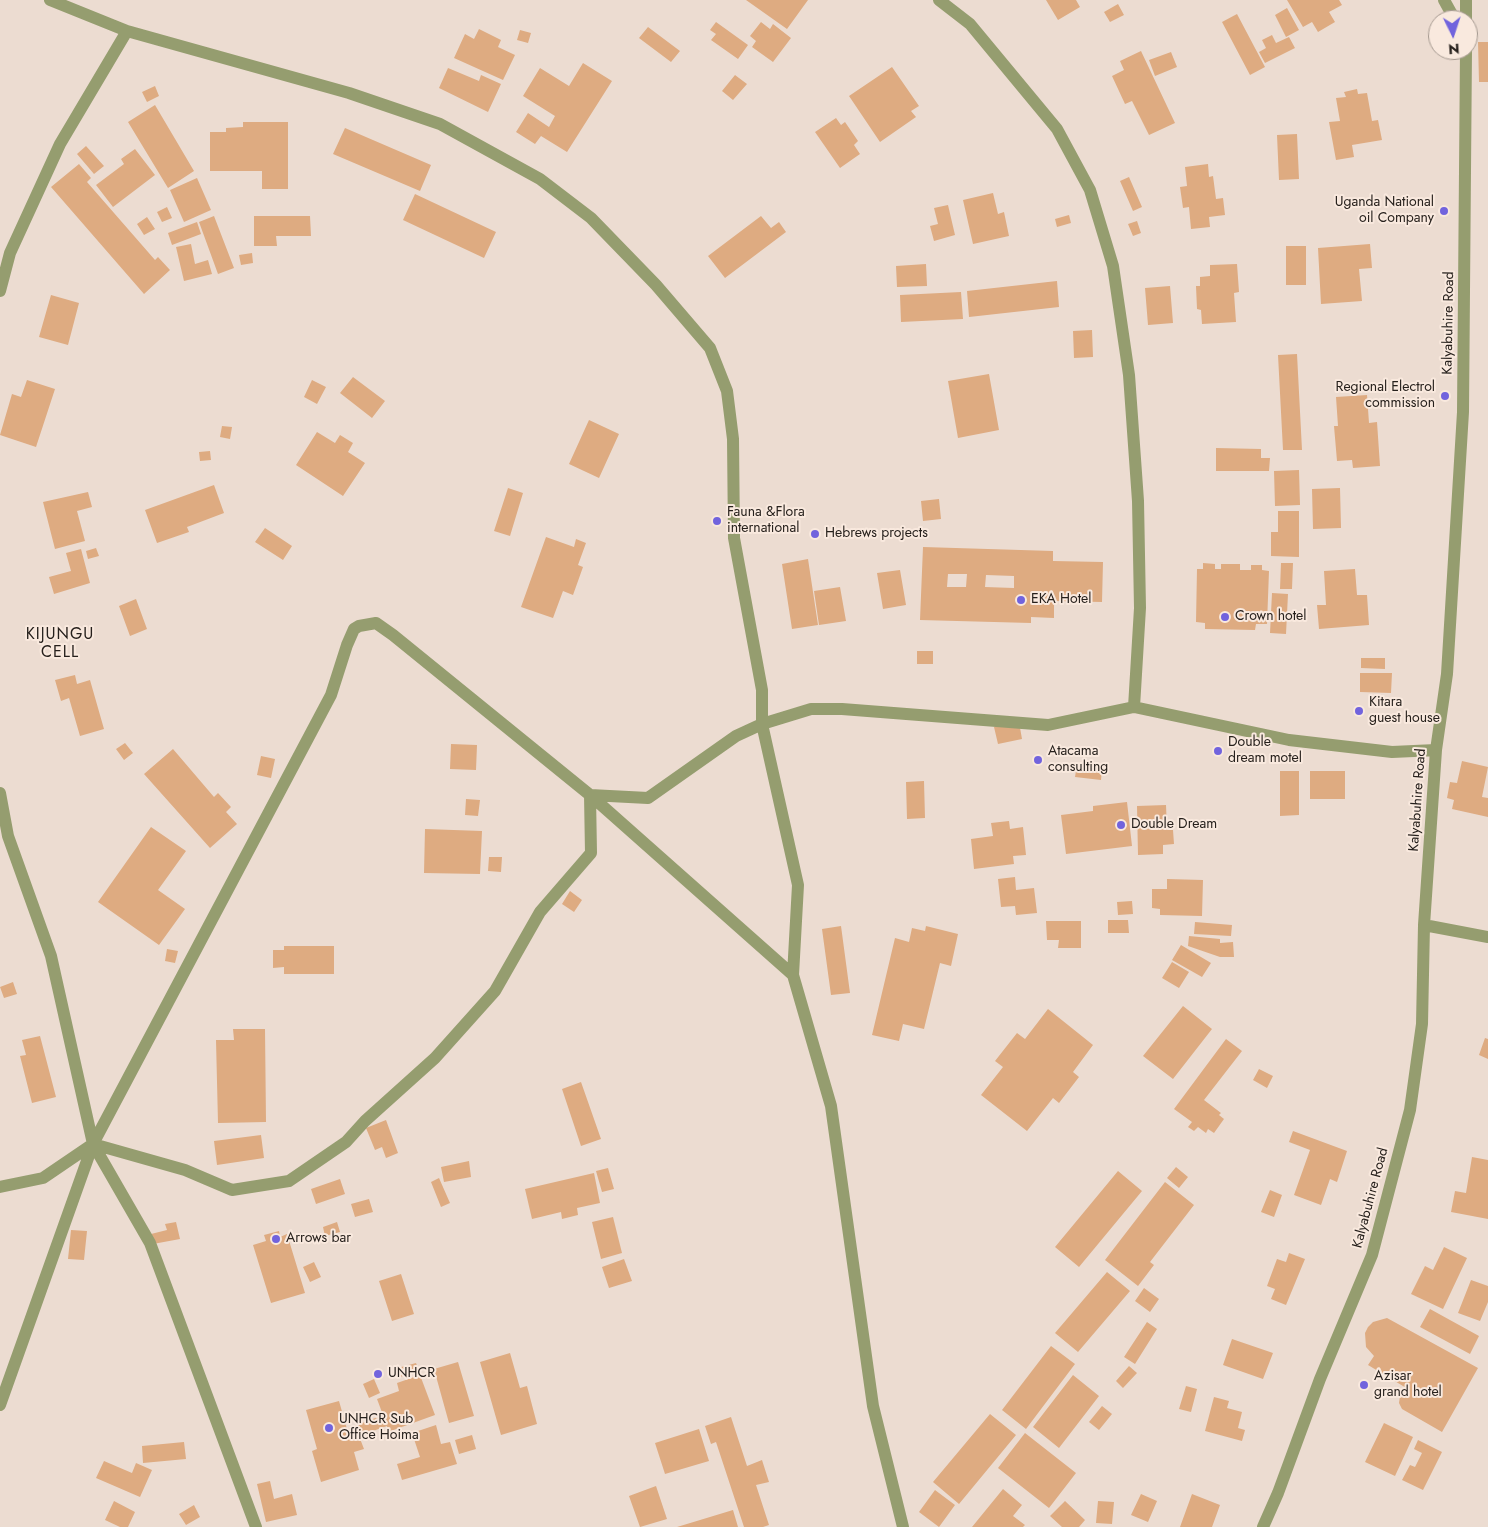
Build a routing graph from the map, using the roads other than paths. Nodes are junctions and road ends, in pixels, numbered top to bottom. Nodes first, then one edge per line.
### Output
1 (50, 0) edge
2 (939, 0) edge
3 (128, 31) junction
4 (1466, 60) edge
5 (0, 291) edge
6 (1134, 707) junction
7 (762, 724) junction
8 (1436, 750) junction
9 (0, 793) edge
10 (590, 794) junction
11 (1424, 925) junction
12 (1488, 937) edge
13 (793, 975) junction
14 (93, 1144) junction
15 (0, 1187) edge
16 (0, 1405) edge
17 (256, 1527) edge
18 (903, 1527) edge
19 (1263, 1527) edge

1 - 3 street
2 - 6 street
3 - 5 street
3 - 7 street
4 - 8 street, Kalyabuhire Road
6 - 7 street
6 - 8 street
7 - 10 street
7 - 13 street
8 - 11 street, Kalyabuhire Road
9 - 14 street
10 - 13 street
10 - 14 street
10 - 14 street
11 - 12 street
11 - 19 street, Kalyabuhire Road
13 - 18 street
14 - 15 street
14 - 16 street
14 - 17 street

